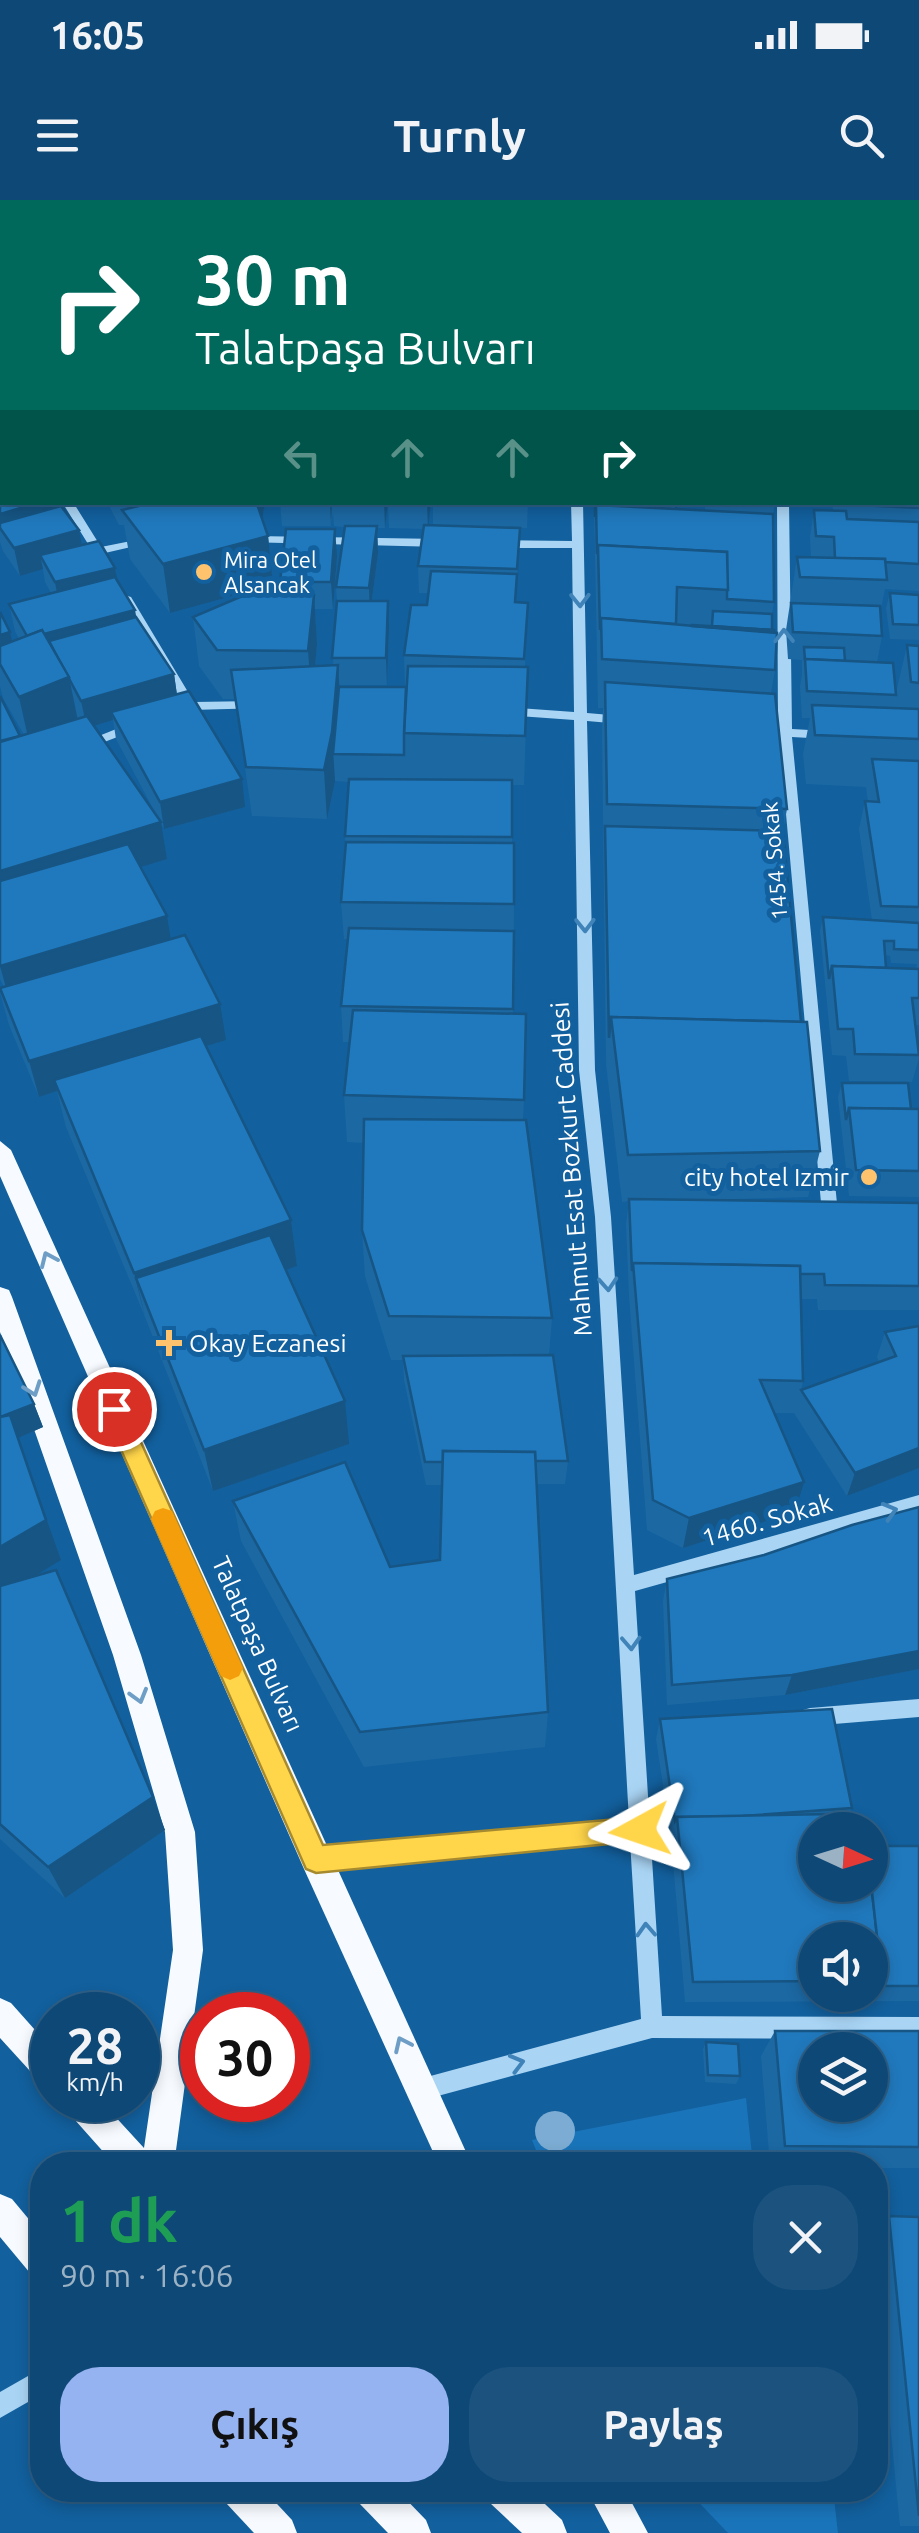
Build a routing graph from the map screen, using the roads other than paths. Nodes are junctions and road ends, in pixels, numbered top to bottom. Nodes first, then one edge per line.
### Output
1 (70, 505) edge
2 (577, 505) edge
3 (782, 505) edge
4 (232, 540) edge
5 (159, 541) edge
6 (463, 543) edge
7 (482, 544) edge
8 (578, 544) junction
9 (98, 550) junction
10 (107, 566) edge
11 (116, 582) edge
12 (784, 593) junction
13 (803, 594) edge
14 (190, 706) junction
15 (266, 706) edge
16 (492, 710) edge
17 (582, 716) junction
18 (638, 721) edge
19 (748, 730) edge
20 (785, 733) junction
21 (842, 736) edge
22 (74, 748) edge
23 (0, 1150) edge
24 (811, 1214) edge
25 (603, 1216) junction
26 (622, 1216) dead end
27 (0, 1297) edge
28 (919, 1503) edge
29 (628, 1585) junction
30 (919, 1708) edge
31 (782, 1720) edge
32 (640, 1830) junction
33 (316, 1859) junction
34 (0, 2014) edge
35 (652, 2027) junction
36 (919, 2028) edge
37 (30, 2047) edge
38 (423, 2089) junction
39 (98, 2122) edge
40 (125, 2152) edge
41 (160, 2152) edge
42 (450, 2152) edge
43 (0, 2210) edge
44 (30, 2246) edge
45 (30, 2387) edge
46 (0, 2406) edge
47 (250, 2502) edge
48 (383, 2502) edge
49 (515, 2502) edge
50 (612, 2502) edge
51 (279, 2533) edge
52 (413, 2533) edge
53 (549, 2533) edge
54 (630, 2533) edge

1 - 9 street
2 - 8 street, Mahmut Esat Bozkurt Caddesi
3 - 12 street, 1454. Sokak
4 - 6 street
5 - 9 street
7 - 8 street
8 -> 17 street, Mahmut Esat Bozkurt Caddesi
9 - 10 street
11 - 14 street
12 - 13 street
20 -> 12 street, 1454. Sokak
14 - 15 street
14 - 22 street
16 - 17 street
17 - 18 street
17 -> 25 street, Mahmut Esat Bozkurt Caddesi
19 - 20 street
20 - 21 street
20 - 24 street, 1454. Sokak
33 -> 23 main road, Talatpaşa Bulvarı
25 - 26 street
25 -> 29 street, Mahmut Esat Bozkurt Caddesi
27 -> 41 main road
29 -> 28 street, 1460. Sokak
29 -> 32 street, Mahmut Esat Bozkurt Caddesi
30 - 31 street
32 - 33 street
35 -> 32 street, Mahmut Esat Bozkurt Caddesi
38 -> 33 main road, Talatpaşa Bulvarı
34 - 37 main road
35 - 36 street
38 -> 35 street
38 - 42 main road, Talatpaşa Bulvarı
39 - 40 main road
43 - 44 main road
45 - 46 street
47 - 51 main road
48 - 52 main road
49 - 53 main road
50 - 54 main road

